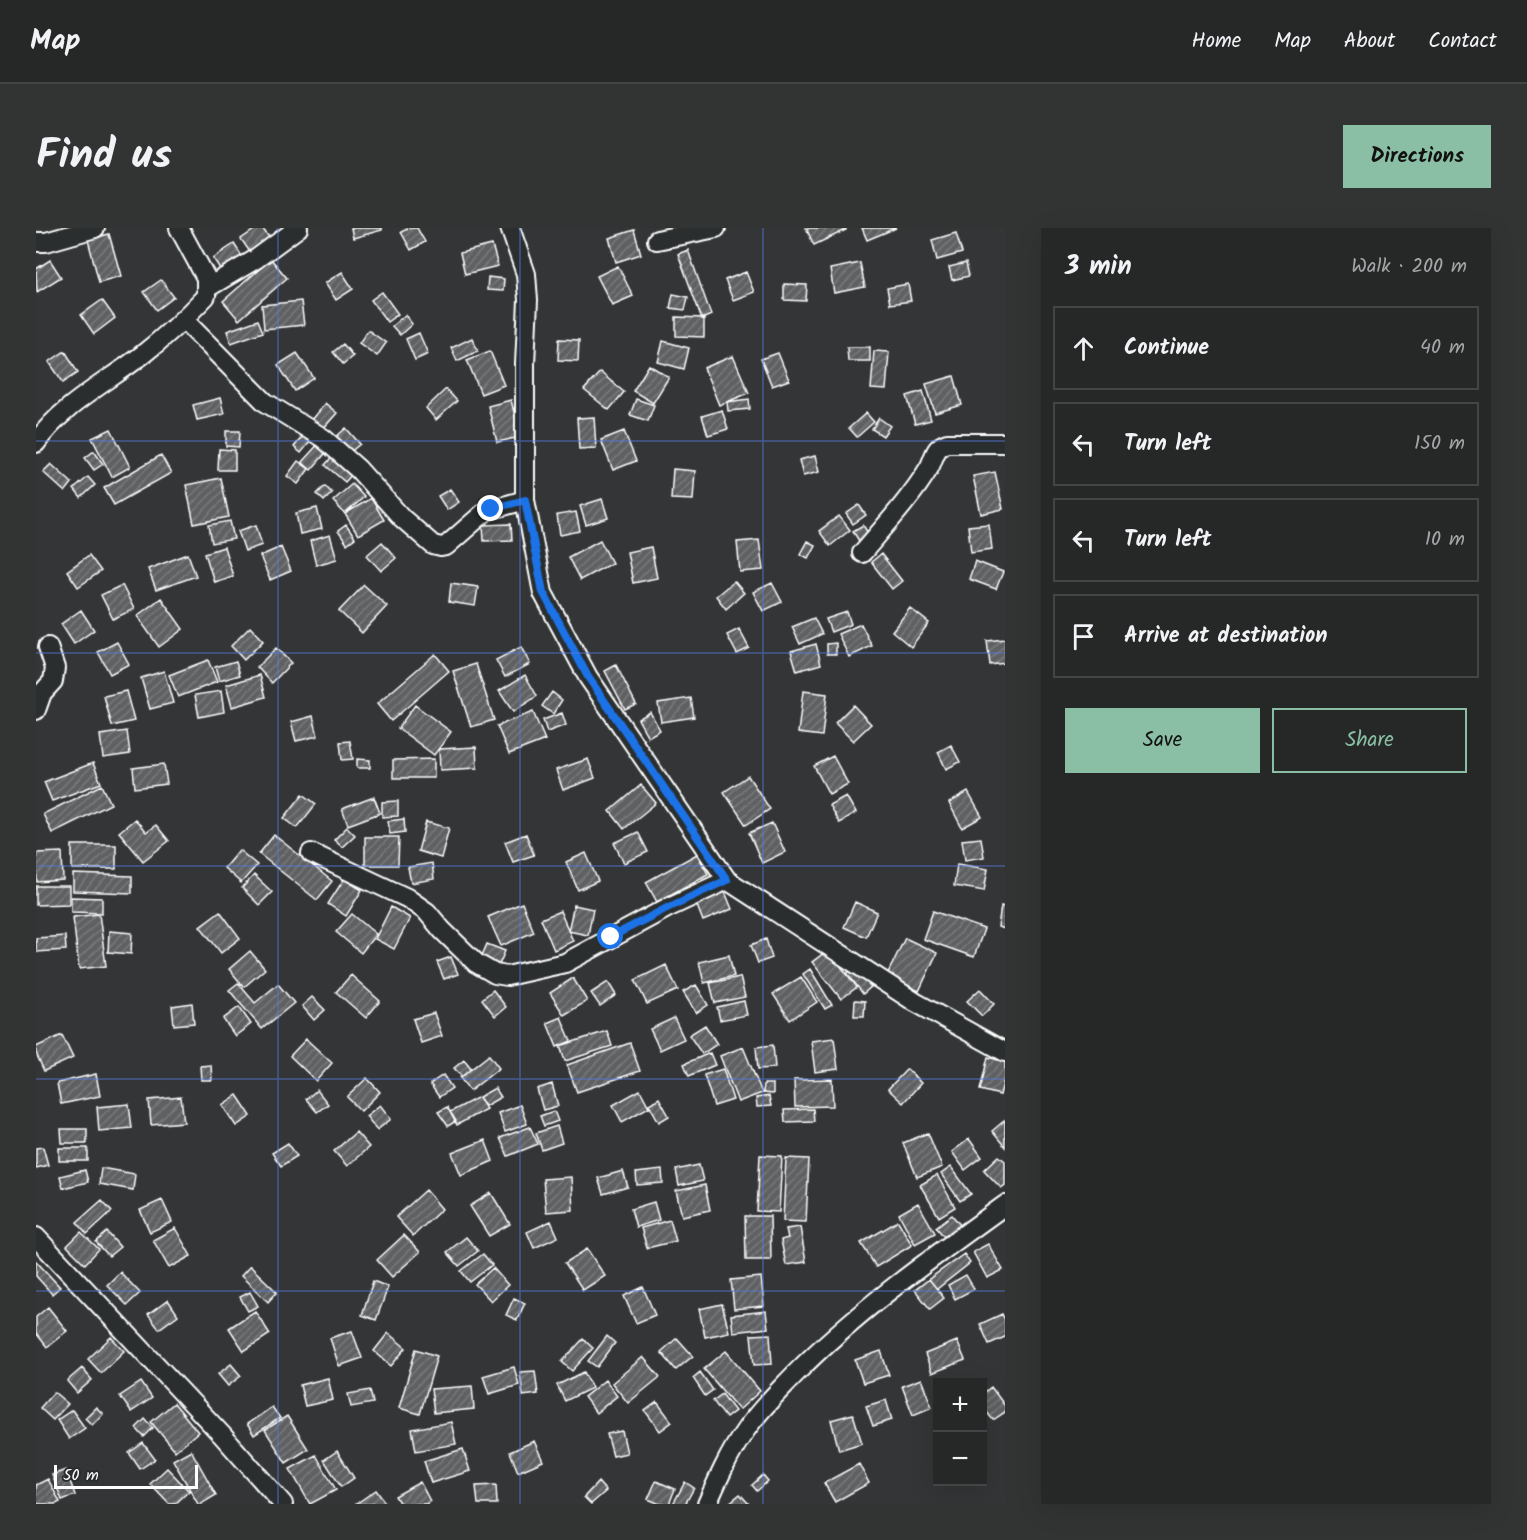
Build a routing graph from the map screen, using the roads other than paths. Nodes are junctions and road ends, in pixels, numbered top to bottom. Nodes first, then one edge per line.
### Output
1 (95, 228) edge
2 (178, 228) edge
3 (298, 228) edge
4 (510, 228) edge
5 (716, 228) edge
6 (657, 240) dead end
7 (36, 242) edge
8 (207, 288) junction
9 (183, 319) junction
10 (36, 443) edge
11 (1005, 443) edge
12 (525, 500) junction
13 (862, 553) dead end
14 (48, 646) dead end
15 (36, 710) edge
16 (311, 853) dead end
17 (727, 880) junction
18 (1005, 1052) edge
19 (1005, 1205) edge
20 (36, 1237) edge
21 (283, 1504) edge
22 (707, 1504) edge

1 - 7 street
2 - 8 street
3 - 8 street
4 - 12 street
5 - 6 street
8 - 9 street
9 - 10 street
9 - 12 street
11 - 13 street
12 - 17 street
14 - 15 street
16 - 17 street
17 - 18 street
19 - 22 street
20 - 21 street

